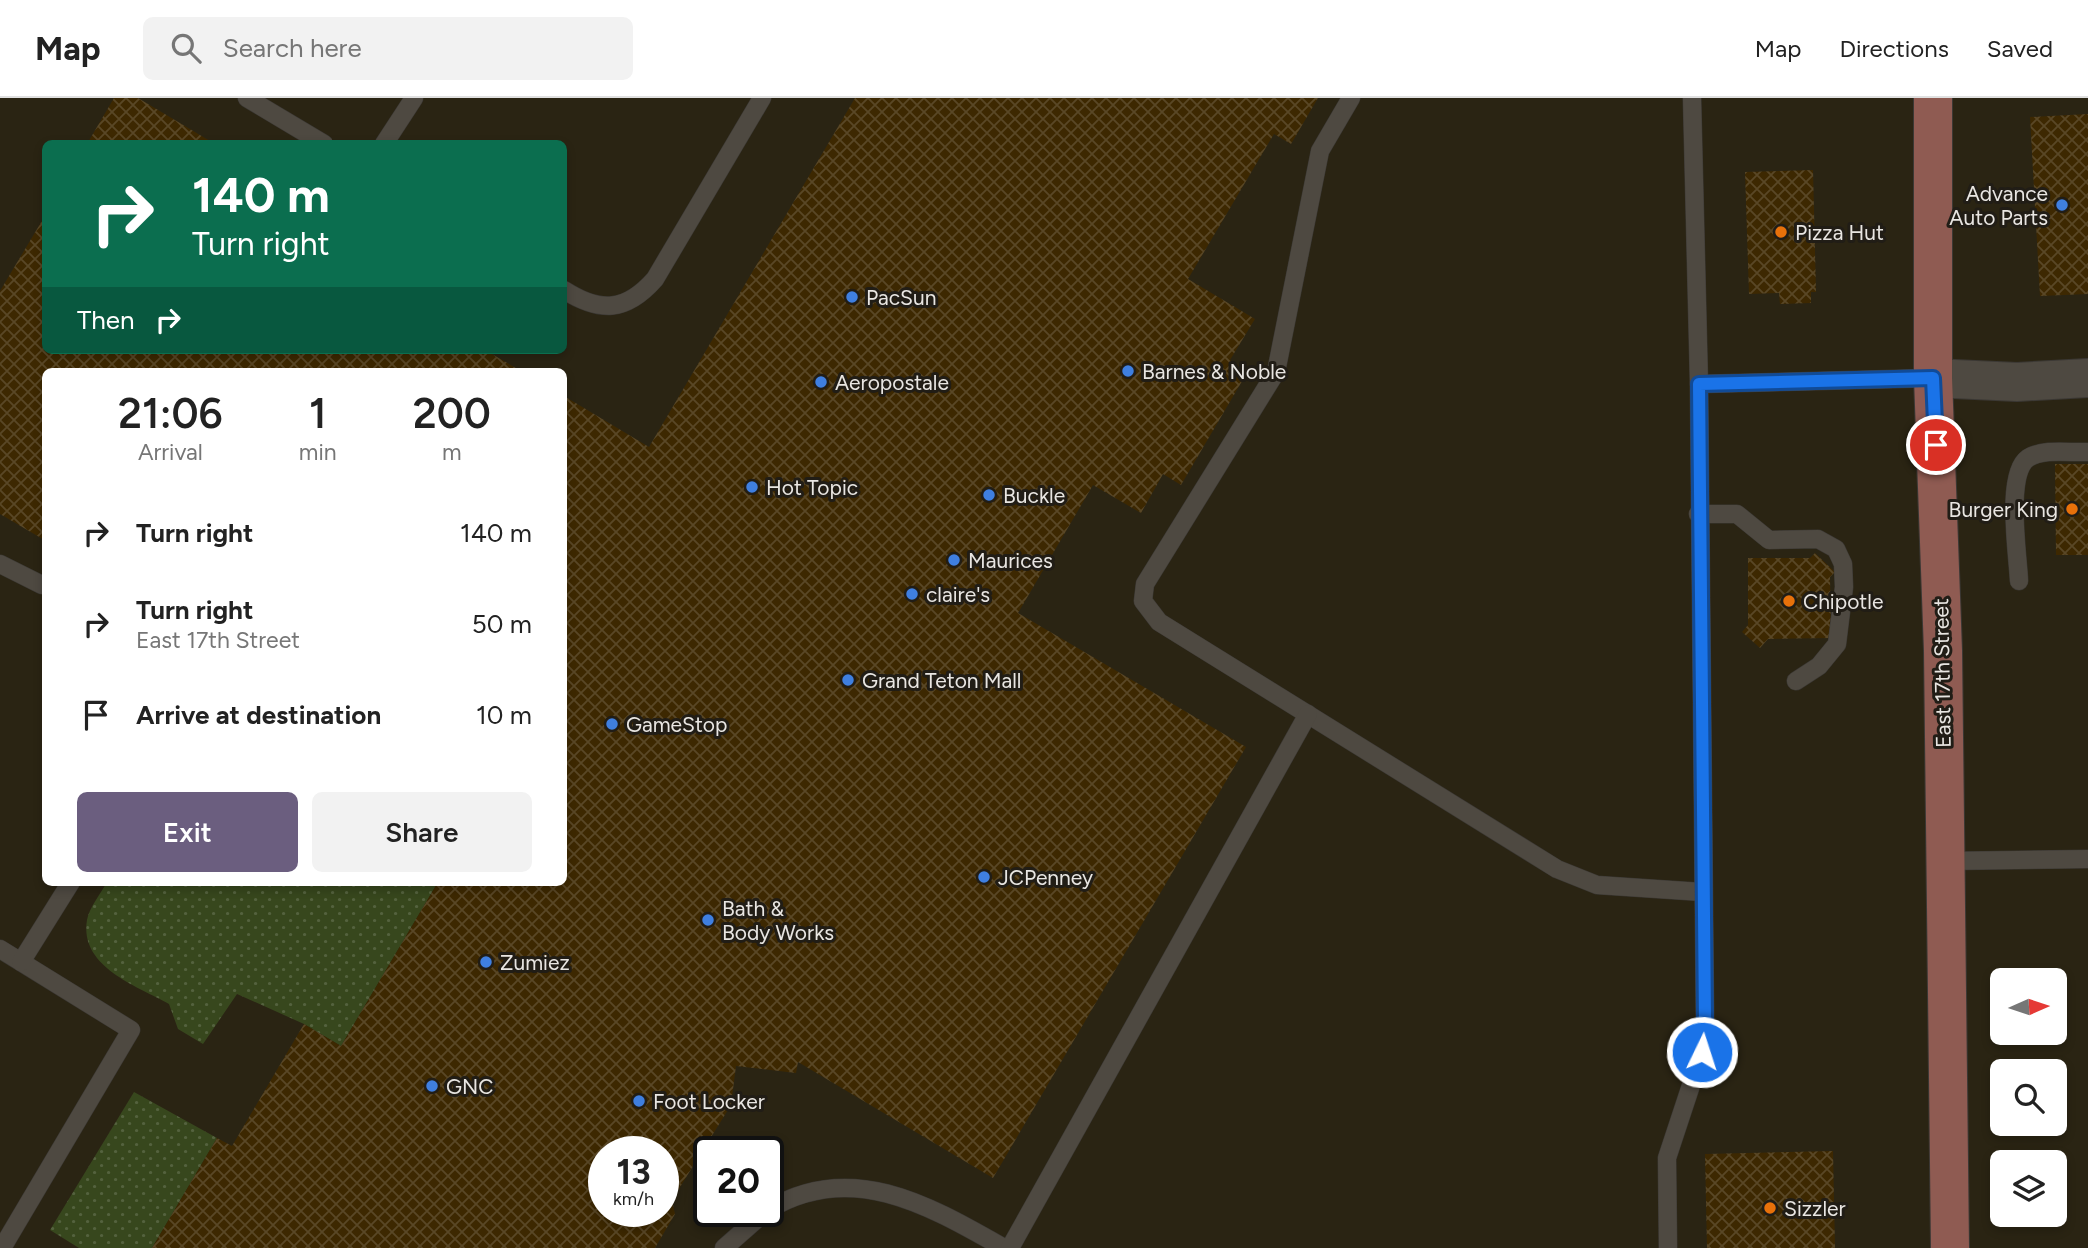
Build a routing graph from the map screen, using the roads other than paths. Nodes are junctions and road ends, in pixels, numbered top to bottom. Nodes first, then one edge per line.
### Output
1 (247, 98) edge
2 (414, 98) edge
3 (762, 98) edge
4 (1351, 98) edge
5 (1692, 98) edge
6 (1933, 98) edge
7 (317, 140) edge
8 (387, 140) edge
9 (567, 292) edge
10 (1933, 378) junction
11 (2088, 378) edge
12 (1699, 384) junction
13 (2088, 452) edge
14 (1698, 514) junction
15 (0, 564) edge
16 (2019, 581) dead end
17 (42, 585) edge
18 (1796, 681) dead end
19 (1308, 714) junction
20 (2088, 859) edge
21 (1947, 861) junction
22 (68, 886) edge
23 (1702, 892) junction
24 (0, 949) edge
25 (21, 962) junction
26 (784, 1200) edge
27 (748, 1227) edge
28 (2, 1248) edge
29 (724, 1248) edge
30 (1004, 1248) edge
31 (1010, 1248) edge
32 (1668, 1248) edge
33 (1950, 1248) edge

1 - 7 lane
2 - 8 lane
3 - 9 lane
4 - 19 lane
5 - 12 lane
6 - 10 main road, East 17th Street
10 - 11 street
10 - 12 lane
10 - 21 main road, East 17th Street
12 - 14 lane
13 - 16 lane
14 - 18 lane
14 - 23 lane
15 - 17 lane
19 - 23 lane
19 - 31 lane
20 - 21 lane
21 - 33 main road, East 17th Street
22 - 25 lane
23 - 32 lane
24 - 25 lane
25 - 28 lane
26 - 30 lane
27 - 29 lane

